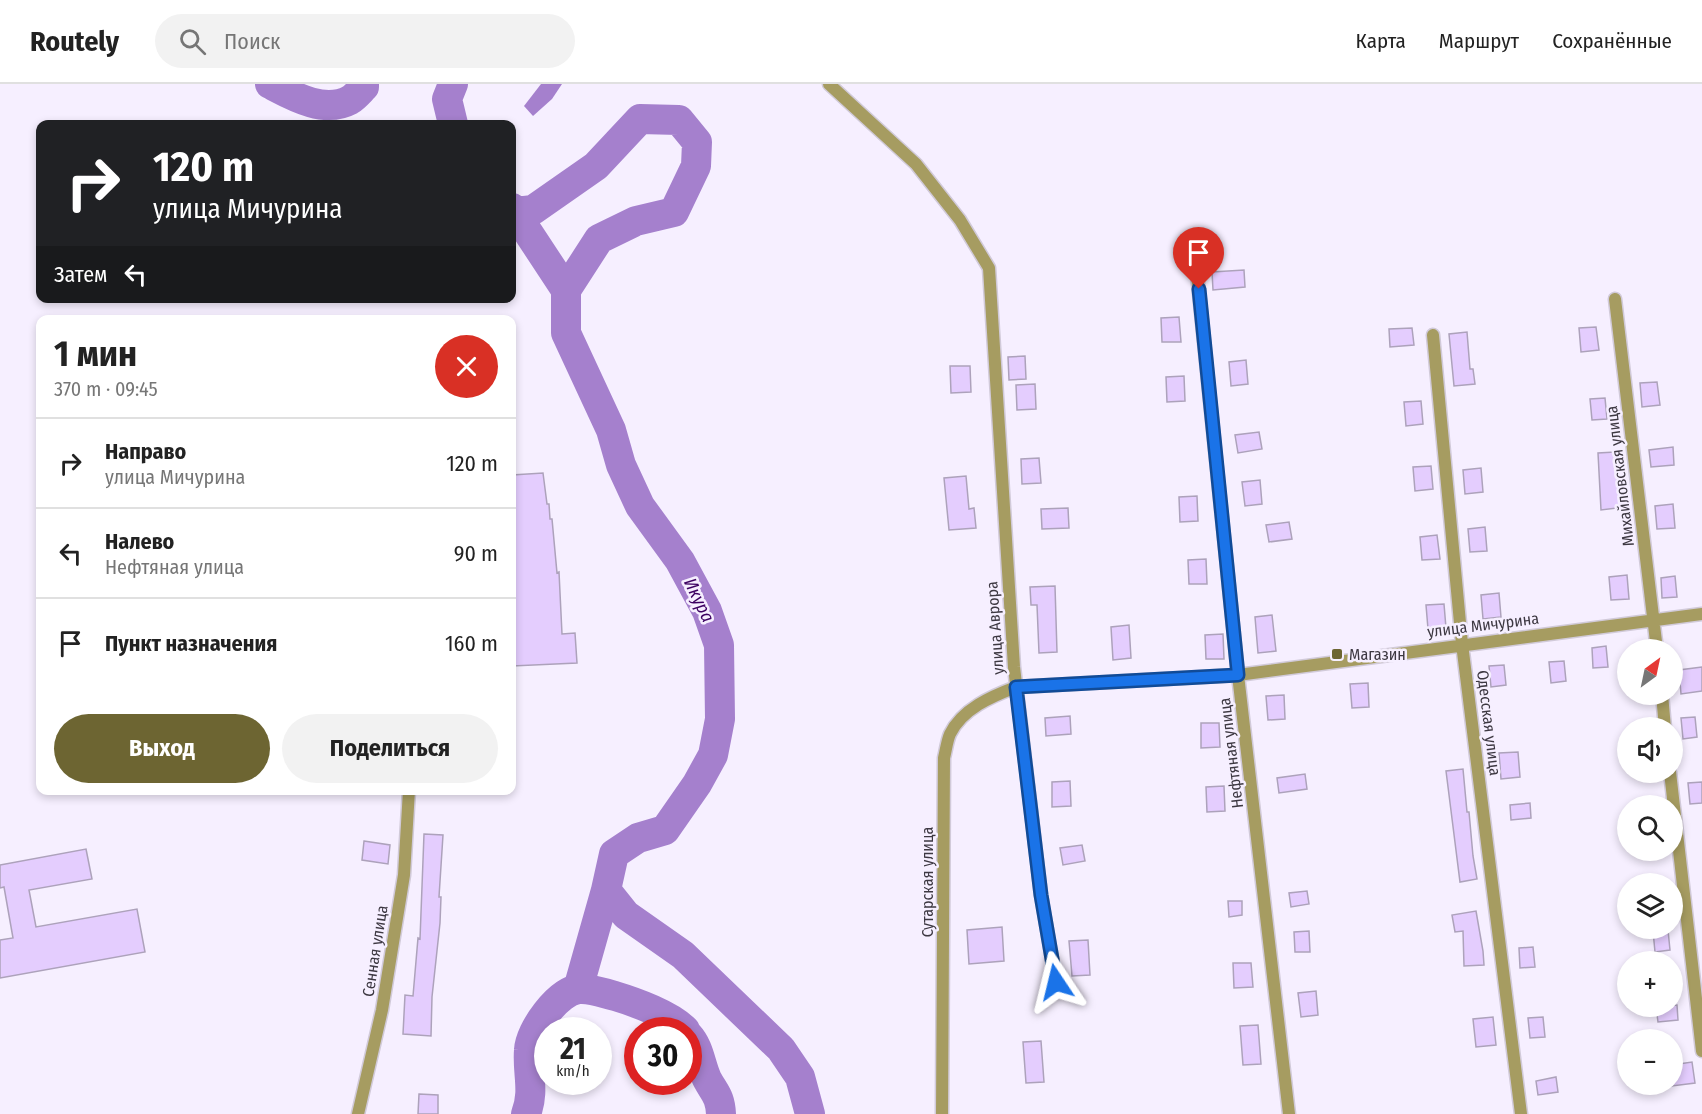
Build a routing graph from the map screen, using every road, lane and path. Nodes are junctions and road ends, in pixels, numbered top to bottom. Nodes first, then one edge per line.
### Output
1 (829, 84) edge
2 (1194, 244) dead end
3 (1615, 299) dead end
4 (1433, 335) dead end
5 (1702, 614) edge
6 (1653, 620) junction
7 (1656, 639) edge
8 (1462, 644) junction
9 (1238, 675) junction
10 (1016, 687) junction
11 (1671, 783) edge
12 (408, 795) edge
13 (1056, 982) dead end
14 (1702, 1051) edge
15 (358, 1114) edge
16 (942, 1114) edge
17 (1289, 1114) edge
18 (1521, 1114) edge

1 - 10 street, улица Аврора
2 - 9 street, Нефтяная улица
3 - 6 street, Михайловская улица
4 - 8 street, Одесская улица
5 - 6 street, улица Мичурина
6 - 7 street, Михайловская улица
6 - 8 street, улица Мичурина
8 - 9 street, улица Мичурина
8 - 18 street, Одесская улица
9 - 10 street, улица Мичурина
9 - 17 street, Нефтяная улица
10 - 13 street, улица Аврора
10 - 16 street, Сутарская улица
11 - 14 street
12 - 15 street, Сенная улица

